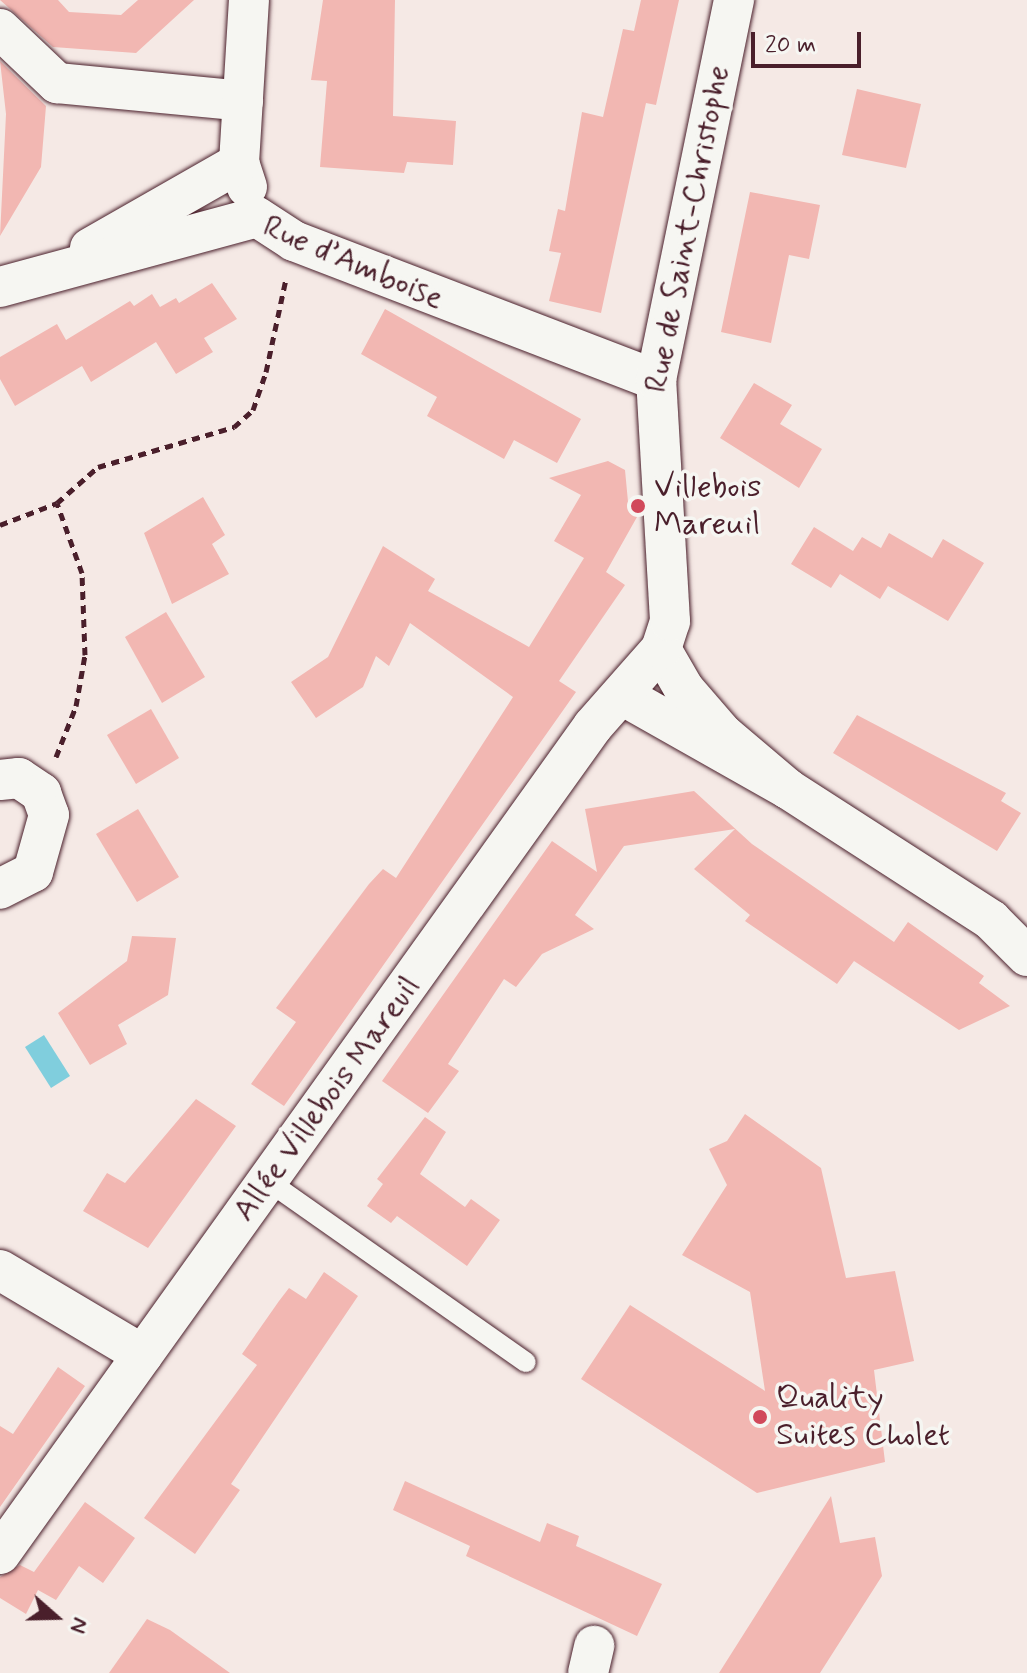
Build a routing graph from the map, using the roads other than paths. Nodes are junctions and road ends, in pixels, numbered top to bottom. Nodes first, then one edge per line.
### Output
1 (249, 0) edge
2 (734, 0) edge
3 (0, 29) edge
4 (243, 101) junction
5 (239, 163) junction
6 (257, 217) junction
7 (45, 273) junction
8 (0, 287) edge
9 (656, 380) junction
10 (661, 649) junction
11 (622, 695) junction
12 (0, 780) edge
13 (788, 789) junction
14 (0, 889) edge
15 (1022, 950) edge
16 (268, 1181) junction
17 (0, 1270) edge
18 (143, 1355) junction
19 (526, 1362) dead end
20 (0, 1554) edge

1 - 4 street
2 - 9 street, Rue de Saint-Christophe
3 - 4 street
4 - 5 street
5 - 6 street
5 - 7 street, Rue d’Amboise
6 - 7 street, Rue d’Amboise
6 - 9 street, Rue d’Amboise
7 - 8 street, Rue d’Amboise
9 - 10 street, Rue de Saint-Christophe
10 - 11 street, Allée Villebois Mareuil
10 - 13 street
11 - 13 street
11 - 16 street, Allée Villebois Mareuil
12 - 14 street
13 - 15 street
16 - 18 street, Allée Villebois Mareuil
16 - 19 lane
17 - 18 street
18 - 20 street, Allée Villebois Mareuil

